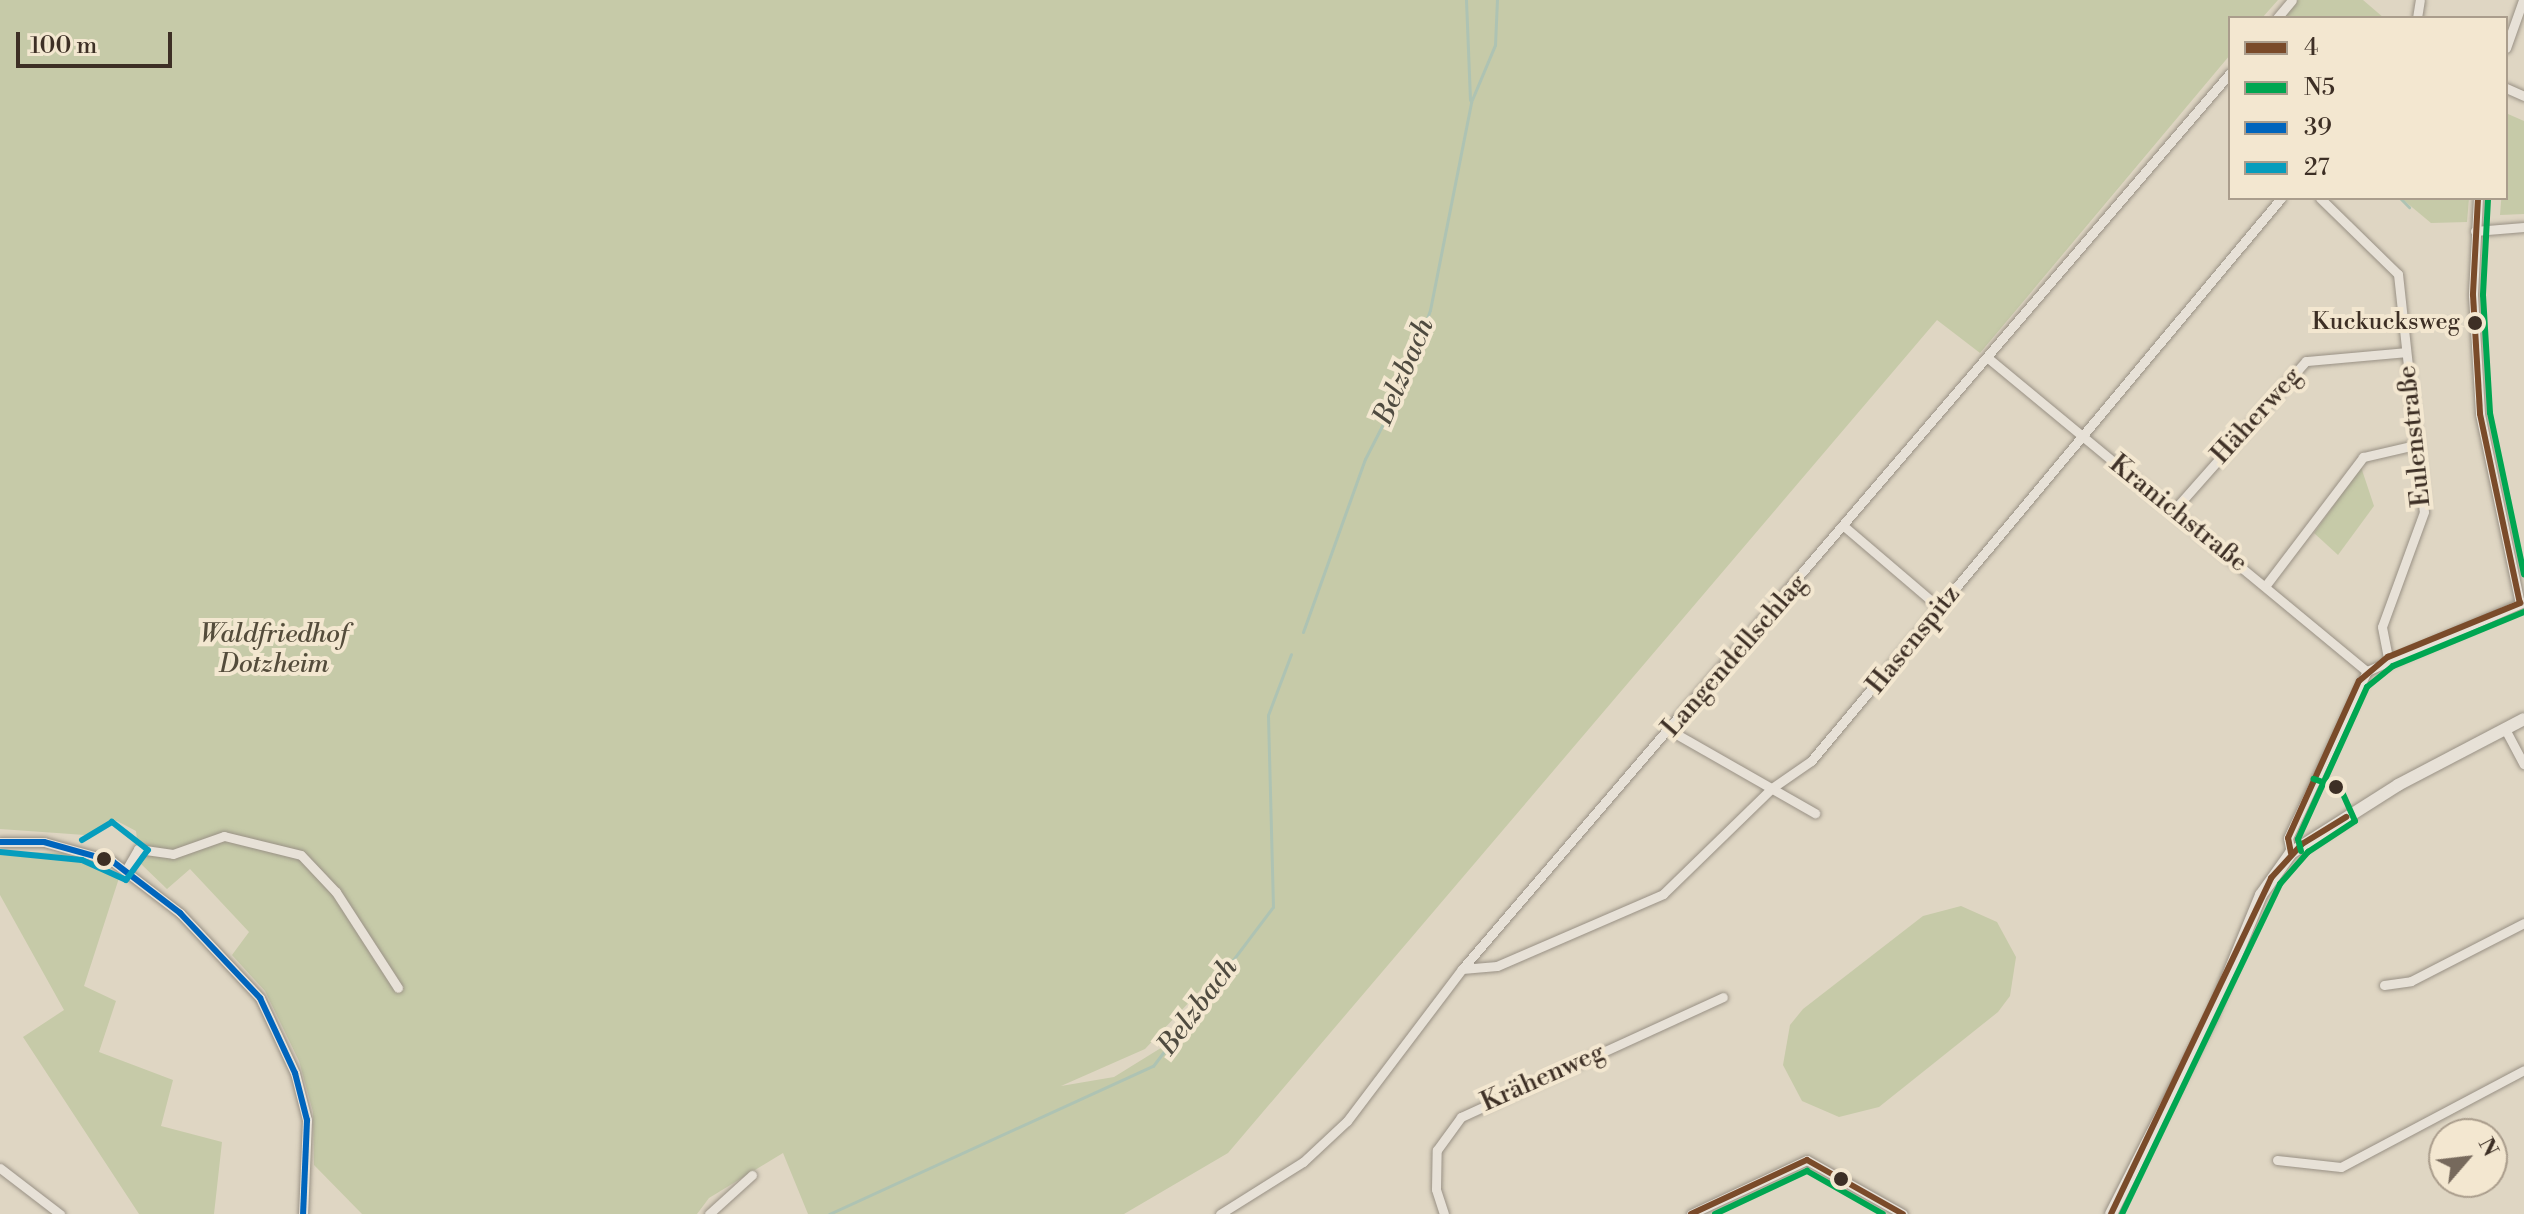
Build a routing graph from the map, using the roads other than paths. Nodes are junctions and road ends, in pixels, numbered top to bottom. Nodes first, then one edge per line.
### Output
1 (2292, 0) edge
2 (2523, 0) edge
3 (2279, 16) edge
4 (2508, 42) edge
5 (2228, 75) edge
6 (2279, 200) edge
7 (2322, 200) edge
8 (2478, 200) edge
9 (2524, 227) edge
10 (2475, 231) junction
11 (2406, 352) junction
12 (1988, 358) junction
13 (2079, 434) junction
14 (2415, 445) junction
15 (2174, 510) junction
16 (1845, 527) junction
17 (2266, 585) junction
18 (2522, 603) edge
19 (1940, 608) junction
20 (2388, 657) junction
21 (2367, 671) junction
22 (2524, 719) edge
23 (2505, 729) junction
24 (1671, 731) junction
25 (2524, 764) edge
26 (1772, 788) junction
27 (1815, 813) dead end
28 (0, 842) edge
29 (2291, 853) junction
30 (126, 870) junction
31 (2524, 923) edge
32 (1462, 969) junction
33 (2384, 985) dead end
34 (398, 988) dead end
35 (1723, 997) dead end
36 (2524, 1070) edge
37 (2277, 1160) dead end
38 (0, 1168) edge
39 (752, 1175) dead end
40 (1710, 1210) edge
41 (60, 1214) edge
42 (303, 1214) edge
43 (709, 1214) edge
44 (1220, 1214) edge
45 (1444, 1214) edge
46 (1691, 1214) edge
47 (1903, 1214) edge
48 (2111, 1214) edge

1 - 3 street
2 - 4 street
5 - 12 street, Langendellschlag
6 - 13 street, Hasenspitz
7 - 11 street, Eulenstraße
8 - 10 street
9 - 10 street
10 - 18 street
11 - 14 street, Eulenstraße
11 - 15 street, Häherweg
12 - 13 street, Kranichstraße
12 - 16 street, Langendellschlag
13 - 15 street, Kranichstraße
13 - 19 street, Hasenspitz
14 - 17 street
14 - 20 street, Eulenstraße
15 - 17 street, Kranichstraße
16 - 19 street
16 - 24 street, Langendellschlag
17 - 21 street, Kranichstraße
18 - 20 street
19 - 26 street, Hasenspitz
20 - 21 street
21 - 29 street
22 - 23 street
23 - 25 street
23 - 29 street
24 - 26 street
24 - 32 street, Langendellschlag
26 - 27 street
26 - 32 street, Hasenspitz
28 - 30 street
29 - 48 street
30 - 34 street
30 - 42 street
31 - 33 street
32 - 44 street, Langendellschlag
35 - 45 street, Krähenweg
36 - 37 street
38 - 41 street
39 - 43 street
40 - 46 street
40 - 47 street

